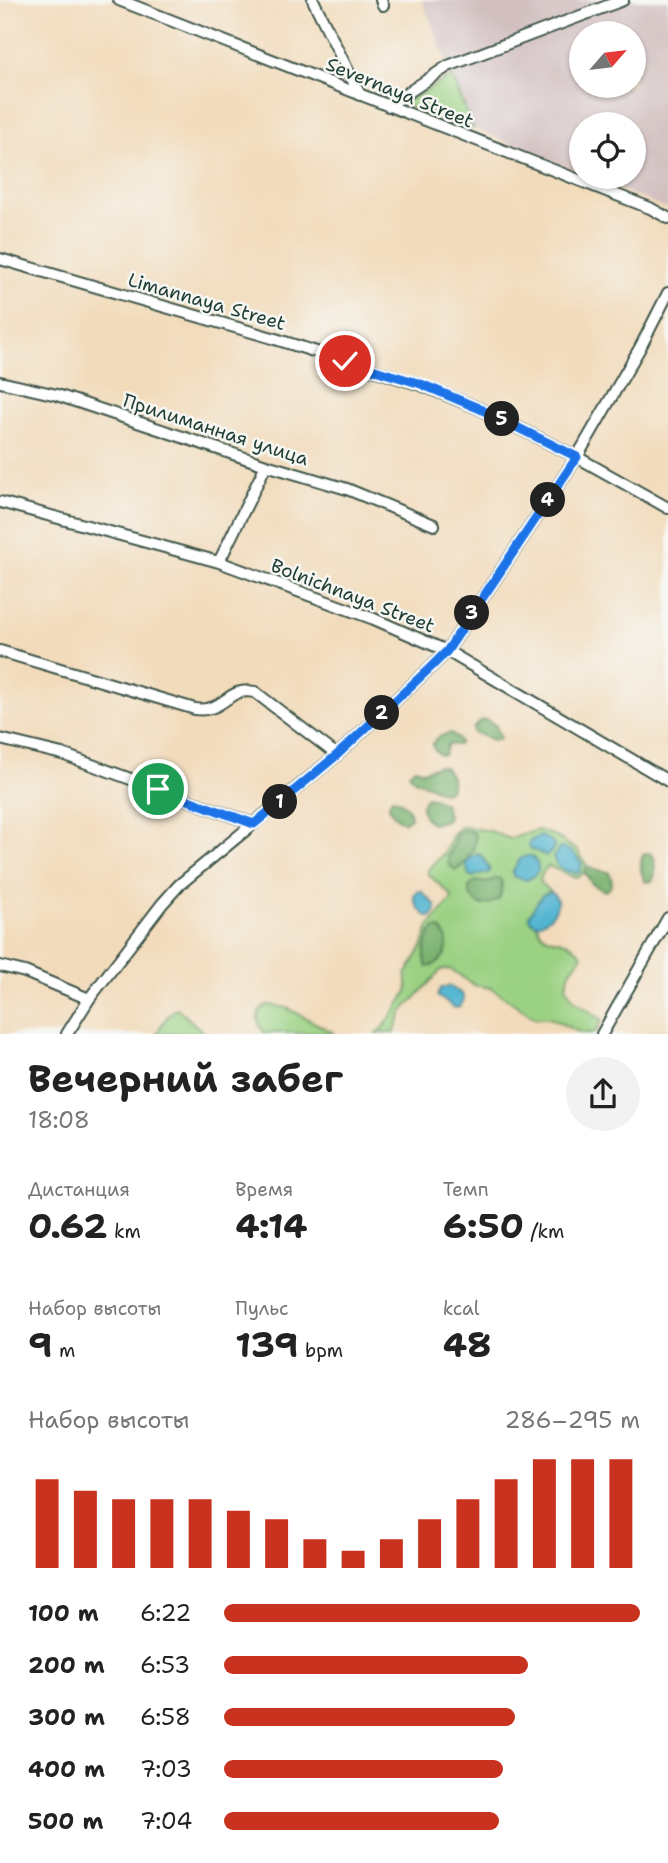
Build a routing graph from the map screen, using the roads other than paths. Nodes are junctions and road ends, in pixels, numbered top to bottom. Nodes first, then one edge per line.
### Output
1 (119, 0) edge
2 (313, 0) edge
3 (623, 0) edge
4 (360, 95) junction
5 (388, 106) junction
6 (668, 218) edge
7 (0, 259) edge
8 (668, 293) edge
9 (0, 382) edge
10 (577, 457) junction
11 (265, 465) junction
12 (0, 502) edge
13 (668, 508) edge
14 (434, 525) dead end
15 (219, 562) junction
16 (0, 651) edge
17 (447, 651) junction
18 (0, 739) edge
19 (337, 755) junction
20 (668, 781) edge
21 (254, 824) junction
22 (668, 918) edge
23 (0, 966) edge
24 (89, 999) junction
25 (66, 1034) edge
26 (601, 1034) edge

1 - 4 street, Severnaya Street
2 - 4 street
3 - 5 street
4 - 5 street, Severnaya Street
5 - 6 street, Severnaya Street
7 - 10 street, Limannaya Street
8 - 10 street
9 - 11 street, Прилиманная улица
10 - 13 street, Limannaya Street
10 - 17 street
11 - 14 street, Прилиманная улица
11 - 15 street
12 - 15 street, Bolnichnaya Street
15 - 17 street, Bolnichnaya Street
16 - 19 street
17 - 19 street
17 - 20 street, Bolnichnaya Street
18 - 21 street
19 - 21 street
21 - 24 street
22 - 26 street
23 - 24 street
24 - 25 street

